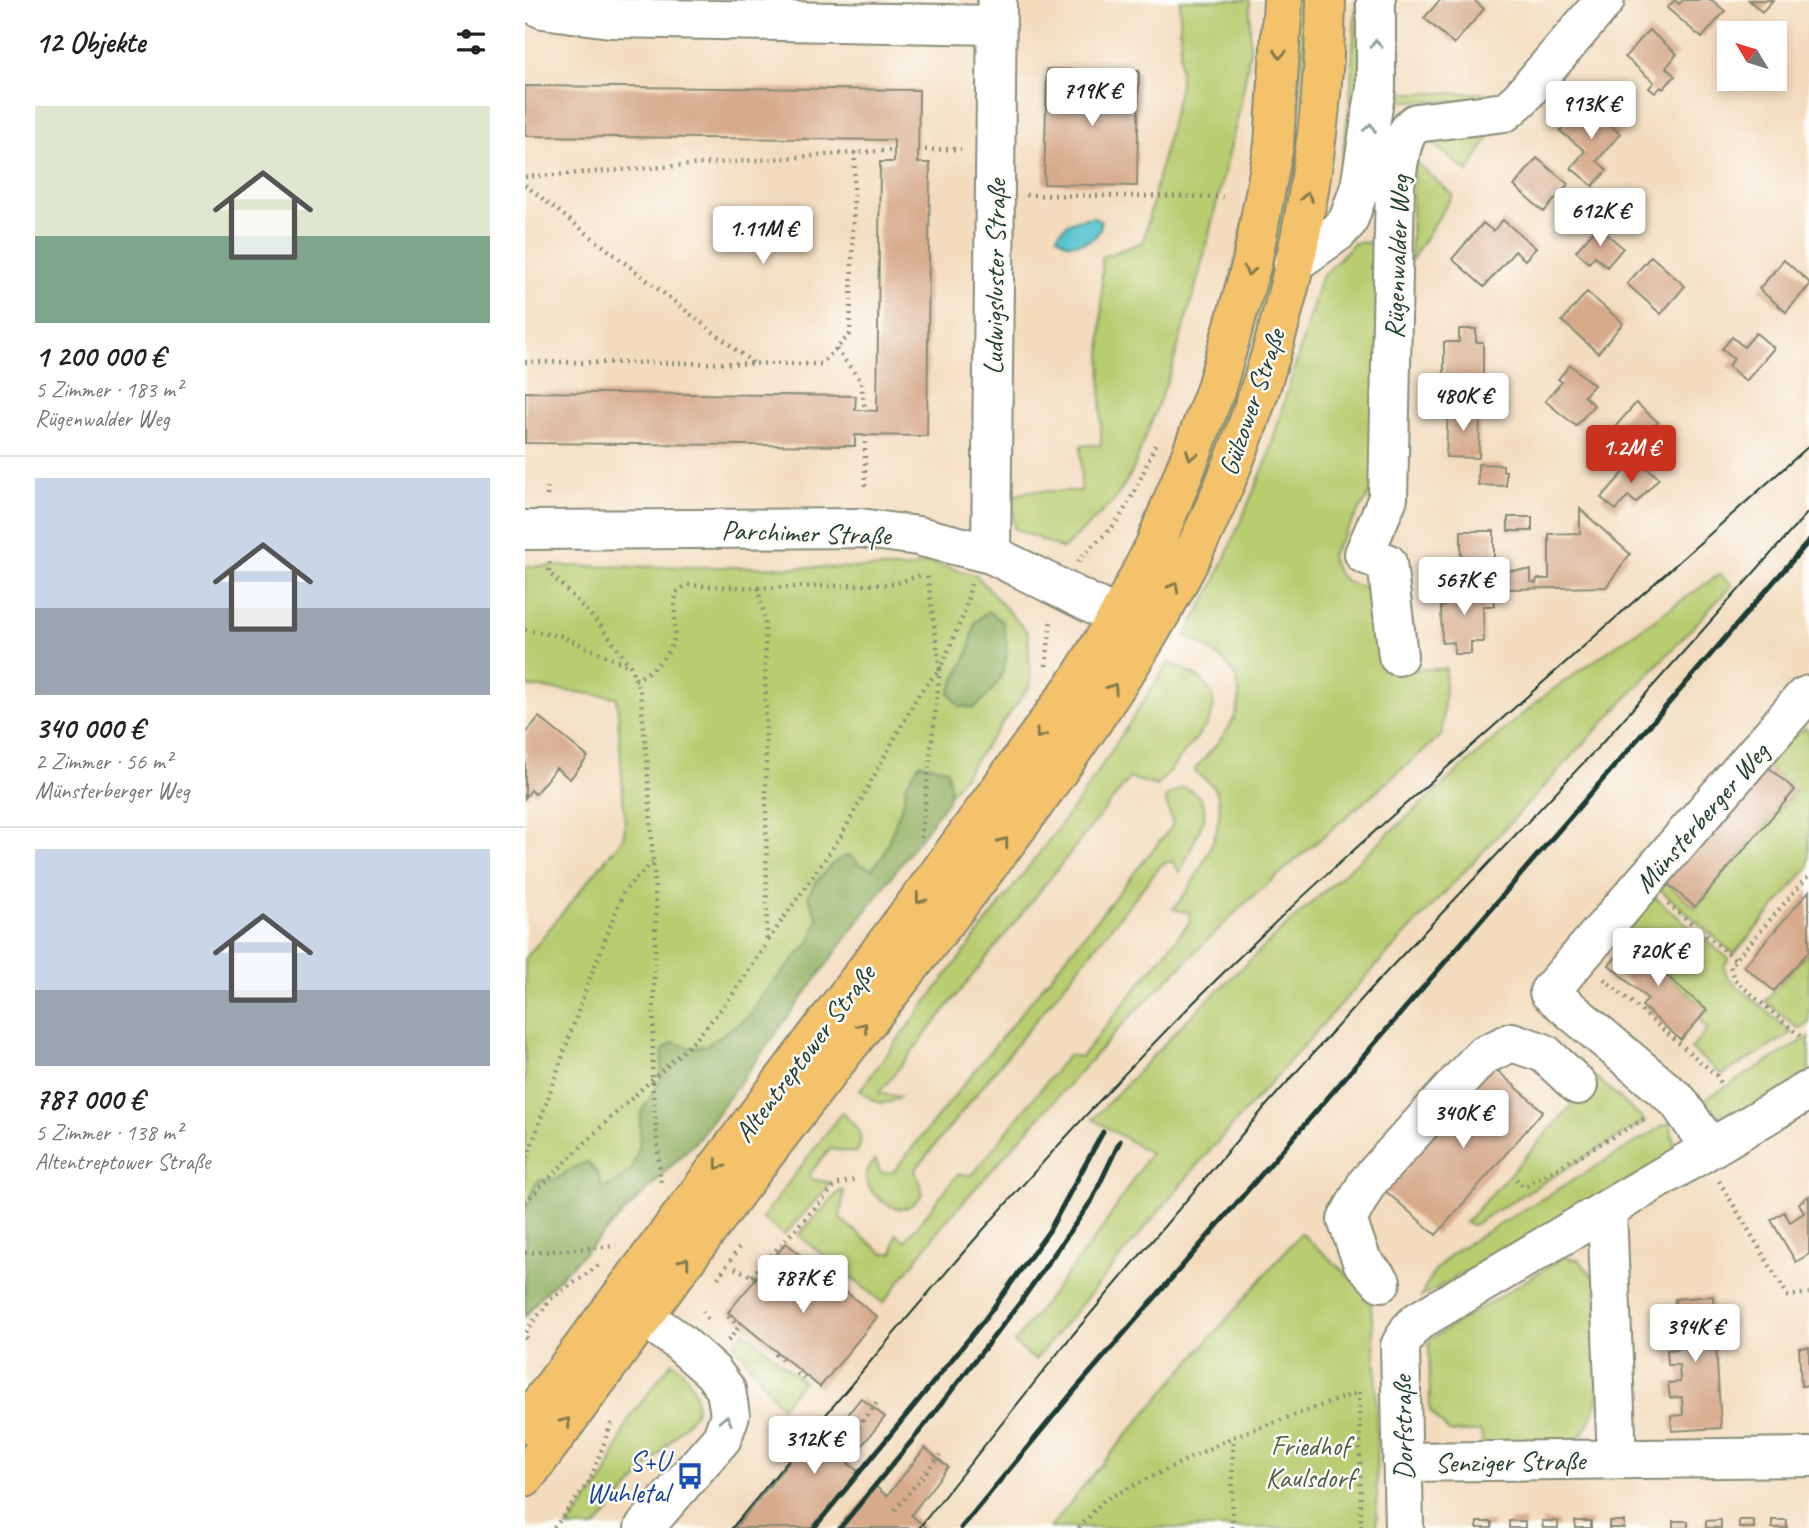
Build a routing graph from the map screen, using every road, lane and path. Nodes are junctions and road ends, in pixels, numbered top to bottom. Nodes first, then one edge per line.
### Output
1 (525, 0) edge
2 (1283, 0) edge
3 (1326, 0) edge
4 (1376, 0) edge
5 (1605, 0) edge
6 (997, 12) edge
7 (962, 149) dead end
8 (894, 150) dead end
9 (918, 150) dead end
10 (855, 152) junction
11 (525, 177) edge
12 (525, 185) edge
13 (1230, 193) dead end
14 (1059, 195) dead end
15 (1223, 197) dead end
16 (1227, 205) dead end
17 (1293, 264) junction
18 (836, 349) junction
19 (525, 362) edge
20 (754, 364) junction
21 (865, 410) dead end
22 (865, 435) dead end
23 (1159, 437) dead end
24 (865, 490) dead end
25 (525, 530) edge
26 (923, 564) dead end
27 (981, 566) junction
28 (1074, 568) dead end
29 (549, 572) dead end
30 (927, 573) junction
31 (758, 588) junction
32 (1134, 625) junction
33 (525, 631) edge
34 (1398, 656) dead end
35 (630, 666) junction
36 (940, 669) junction
37 (1080, 678) joint
38 (635, 680) junction
39 (1809, 695) edge
40 (1062, 766) joint
41 (920, 846) dead end
42 (653, 862) junction
43 (1809, 875) edge
44 (1661, 899) dead end
45 (767, 942) junction
46 (1579, 958) junction
47 (1735, 959) junction
48 (1800, 1036) dead end
49 (653, 1081) junction
50 (1721, 1083) dead end
51 (1578, 1085) dead end
52 (1809, 1090) edge
53 (1678, 1101) junction
54 (1706, 1151) junction
55 (525, 1164) edge
56 (857, 1179) dead end
57 (1516, 1179) dead end
58 (661, 1186) dead end
59 (525, 1202) edge
60 (1607, 1210) junction
61 (525, 1253) edge
62 (735, 1268) dead end
63 (1381, 1282) dead end
64 (1809, 1293) edge
65 (632, 1308) junction
66 (728, 1316) dead end
67 (737, 1319) dead end
68 (743, 1324) dead end
69 (526, 1337) edge
70 (725, 1345) dead end
71 (775, 1354) dead end
72 (785, 1358) dead end
73 (797, 1373) dead end
74 (808, 1377) dead end
75 (877, 1403) dead end
76 (531, 1416) edge
77 (614, 1418) dead end
78 (1233, 1437) junction
79 (525, 1444) edge
80 (940, 1455) dead end
81 (1809, 1457) edge
82 (831, 1459) dead end
83 (1617, 1459) junction
84 (1402, 1462) junction
85 (525, 1477) edge
86 (895, 1510) dead end
87 (554, 1528) edge
88 (644, 1528) edge
89 (1079, 1528) edge
90 (1232, 1528) edge
91 (1361, 1528) edge
92 (1404, 1528) edge

1 - 6 street
2 -> 32 main road, Gülzower Straße
17 -> 3 main road, Gülzower Straße
17 -> 4 street
5 - 34 street, Rügenwalder Weg
6 - 27 street, Ludwigsluster Straße
7 - 9 path
8 - 10 path
10 - 11 path
10 - 18 path
12 - 20 path
13 - 16 path
14 - 15 path
32 -> 17 main road, Gülzower Straße
18 - 20 path
18 - 21 path
19 - 20 path
22 - 24 path
23 - 28 path
25 - 27 street, Parchimer Straße
26 - 30 path
27 - 32 street, Parchimer Straße
27 - 36 path
29 - 35 path
30 - 31 path
30 - 36 path
31 - 38 path
31 - 45 path
32 - 37 main road, Gülzower Straße
40 -> 32 main road, Gülzower Straße
33 - 35 path
35 - 38 path
36 - 41 path
36 - 45 path
37 -> 65 main road, Altentreptower Straße
38 - 42 path
39 - 46 street, Münsterberger Weg
65 -> 40 main road, Altentreptower Straße
42 - 49 path
42 - 55 path
43 - 47 path
44 - 47 path
45 - 49 path
46 - 50 path
46 - 53 street, Münsterberger Weg
47 - 48 path
49 - 58 path
49 - 59 path
51 - 63 street
52 - 54 street
53 - 54 street, Münsterberger Weg
53 - 57 path
54 - 60 street
54 - 64 path
56 - 62 path
60 - 83 street, Senziger Straße
60 - 84 street, Dorfstraße
61 - 69 path
65 - 76 main road, Altentreptower Straße
85 -> 65 main road, Altentreptower Straße
88 -> 65 street
66 - 67 path
68 - 70 path
71 - 72 path
73 - 74 path
75 - 82 path
76 - 79 street
77 - 87 path
78 - 89 path
78 - 90 path
78 - 91 path
80 - 86 path
81 - 83 street, Senziger Straße
83 - 84 street, Senziger Straße
84 - 92 street, Dorfstraße

